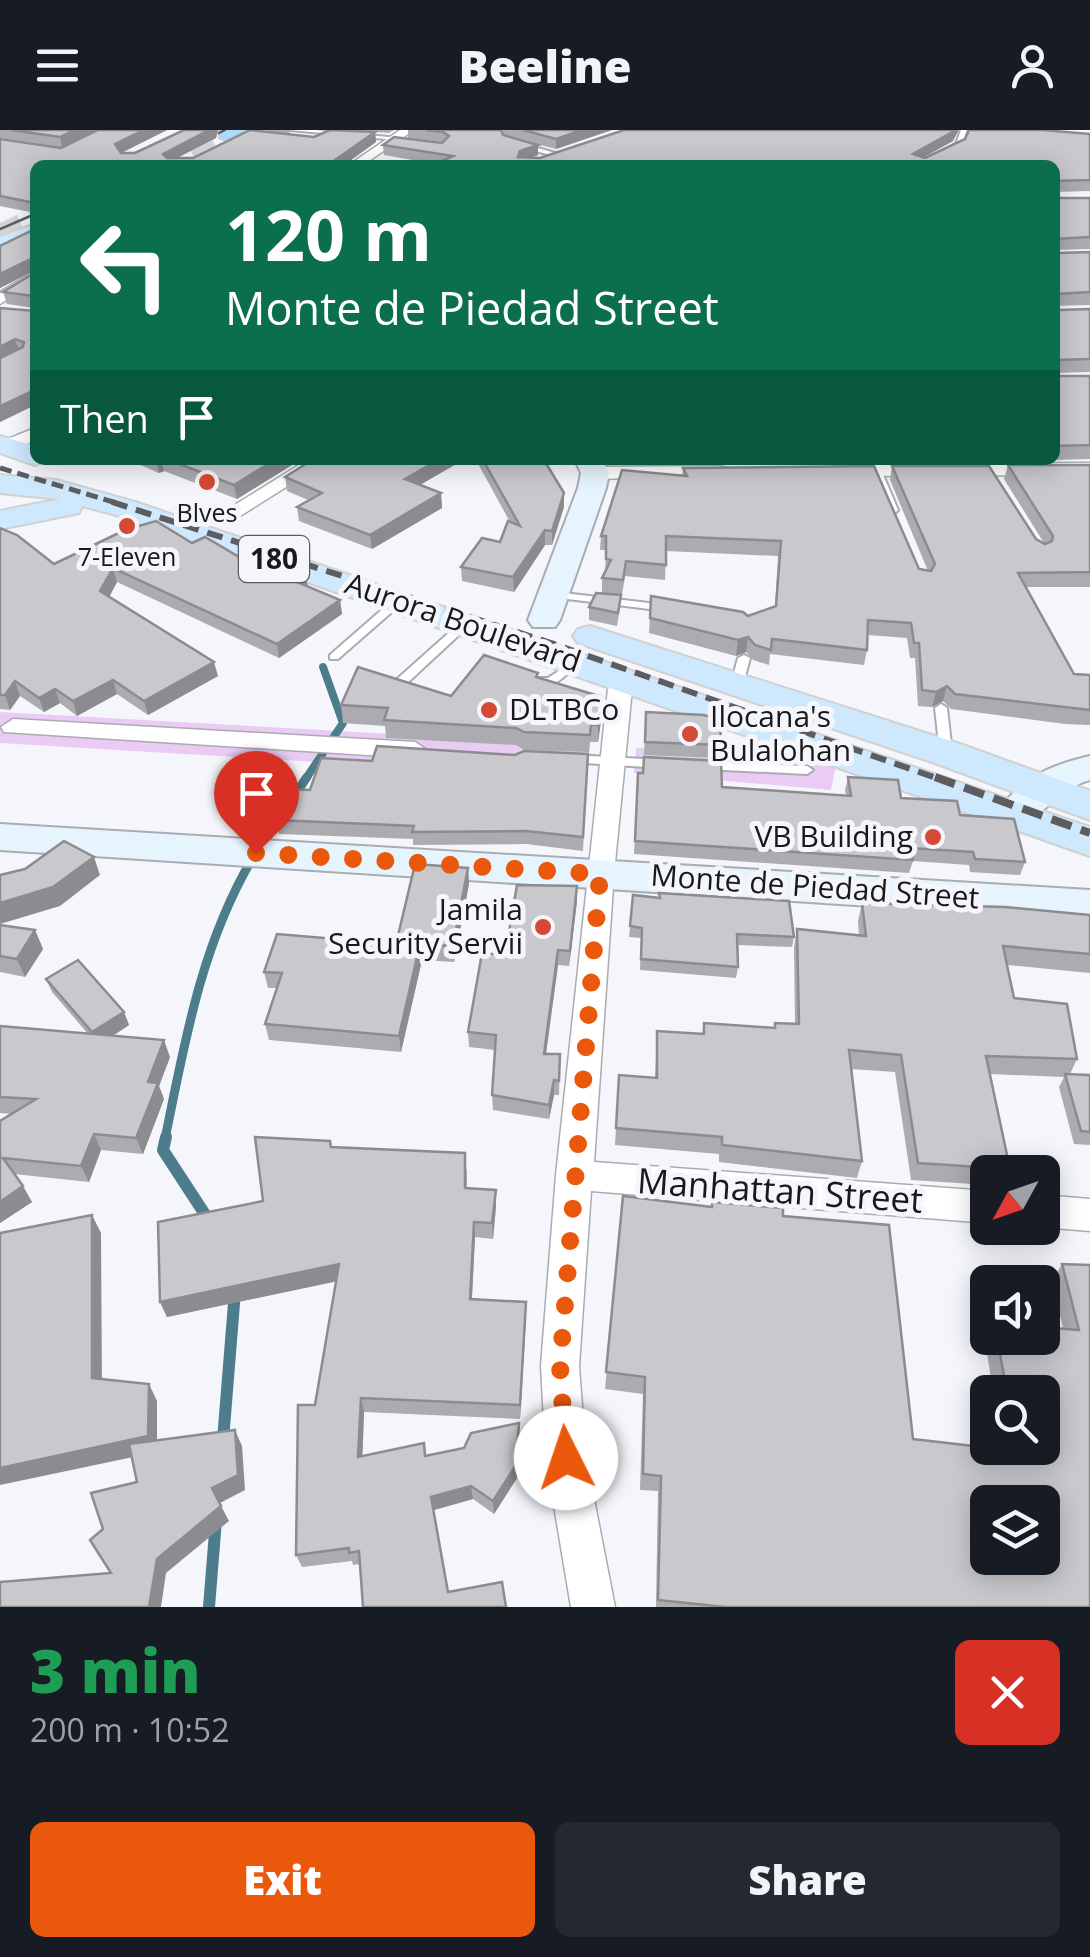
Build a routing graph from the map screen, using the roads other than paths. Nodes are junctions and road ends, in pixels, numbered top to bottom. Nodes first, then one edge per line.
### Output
1 (255, 130) edge
2 (293, 130) edge
3 (964, 130) edge
4 (333, 133) junction
5 (226, 137) edge
6 (400, 139) edge
7 (296, 140) edge
8 (506, 141) edge
9 (572, 150) edge
10 (558, 155) junction
11 (364, 160) edge
12 (543, 160) edge
13 (928, 160) edge
14 (30, 232) edge
15 (0, 245) edge
16 (30, 278) edge
17 (0, 299) edge
18 (30, 435) edge
19 (3, 445) edge
20 (30, 454) edge
21 (63, 465) edge
22 (312, 465) edge
23 (592, 467) edge
24 (1090, 469) edge
25 (817, 470) edge
26 (876, 470) junction
27 (741, 471) edge
28 (0, 484) edge
29 (222, 518) junction
30 (0, 520) edge
31 (897, 521) edge
32 (389, 609) junction
33 (681, 609) edge
34 (456, 632) junction
35 (546, 643) junction
36 (334, 657) dead end
37 (400, 683) edge
38 (732, 685) junction
39 (620, 689) junction
40 (941, 708) edge
41 (6, 727) edge
42 (441, 752) edge
43 (946, 753) junction
44 (552, 758) edge
45 (612, 760) junction
46 (676, 764) edge
47 (694, 766) edge
48 (1090, 768) edge
49 (806, 770) dead end
50 (1026, 801) junction
51 (1090, 806) edge
52 (0, 837) edge
53 (1090, 842) edge
54 (600, 874) junction
55 (1090, 905) edge
56 (574, 1175) junction
57 (970, 1206) edge
58 (1060, 1212) edge
59 (1090, 1215) edge
60 (593, 1607) edge

1 - 5 main road
2 - 4 lane
3 - 13 lane
4 - 6 lane
4 - 7 lane
6 - 11 street
8 - 10 lane
9 - 10 street
10 - 12 street
14 - 15 main road
16 - 17 street
18 - 19 street
19 - 20 main road
21 - 29 main road, Aurora Boulevard / 180
22 - 29 street
23 - 27 street
23 - 35 street
24 - 26 street
25 - 26 street
26 - 31 lane
28 - 35 main road, Aurora Boulevard / 180
29 - 35 main road, Aurora Boulevard / 180
30 - 32 main road
32 - 34 main road
32 - 36 lane
33 - 35 lane
34 - 35 main road
34 - 37 lane
35 - 38 main road, Aurora Boulevard / 180
35 - 39 main road
38 - 39 main road
38 - 43 main road, Aurora Boulevard / 180
38 - 50 main road, Aurora Boulevard / 180
39 - 45 street
40 - 43 lane
41 - 42 street
43 - 50 main road, Aurora Boulevard / 180
44 - 45 lane
45 - 46 lane
45 - 54 street
47 - 49 lane
48 - 50 street
50 - 51 main road, Aurora Boulevard / 180
50 - 53 main road, Aurora Boulevard / 180
52 - 54 street, Monte de Piedad Street
54 - 55 street, Monte de Piedad Street
54 - 56 street
56 - 57 street, Manhattan Street
56 - 60 street
58 - 59 street

